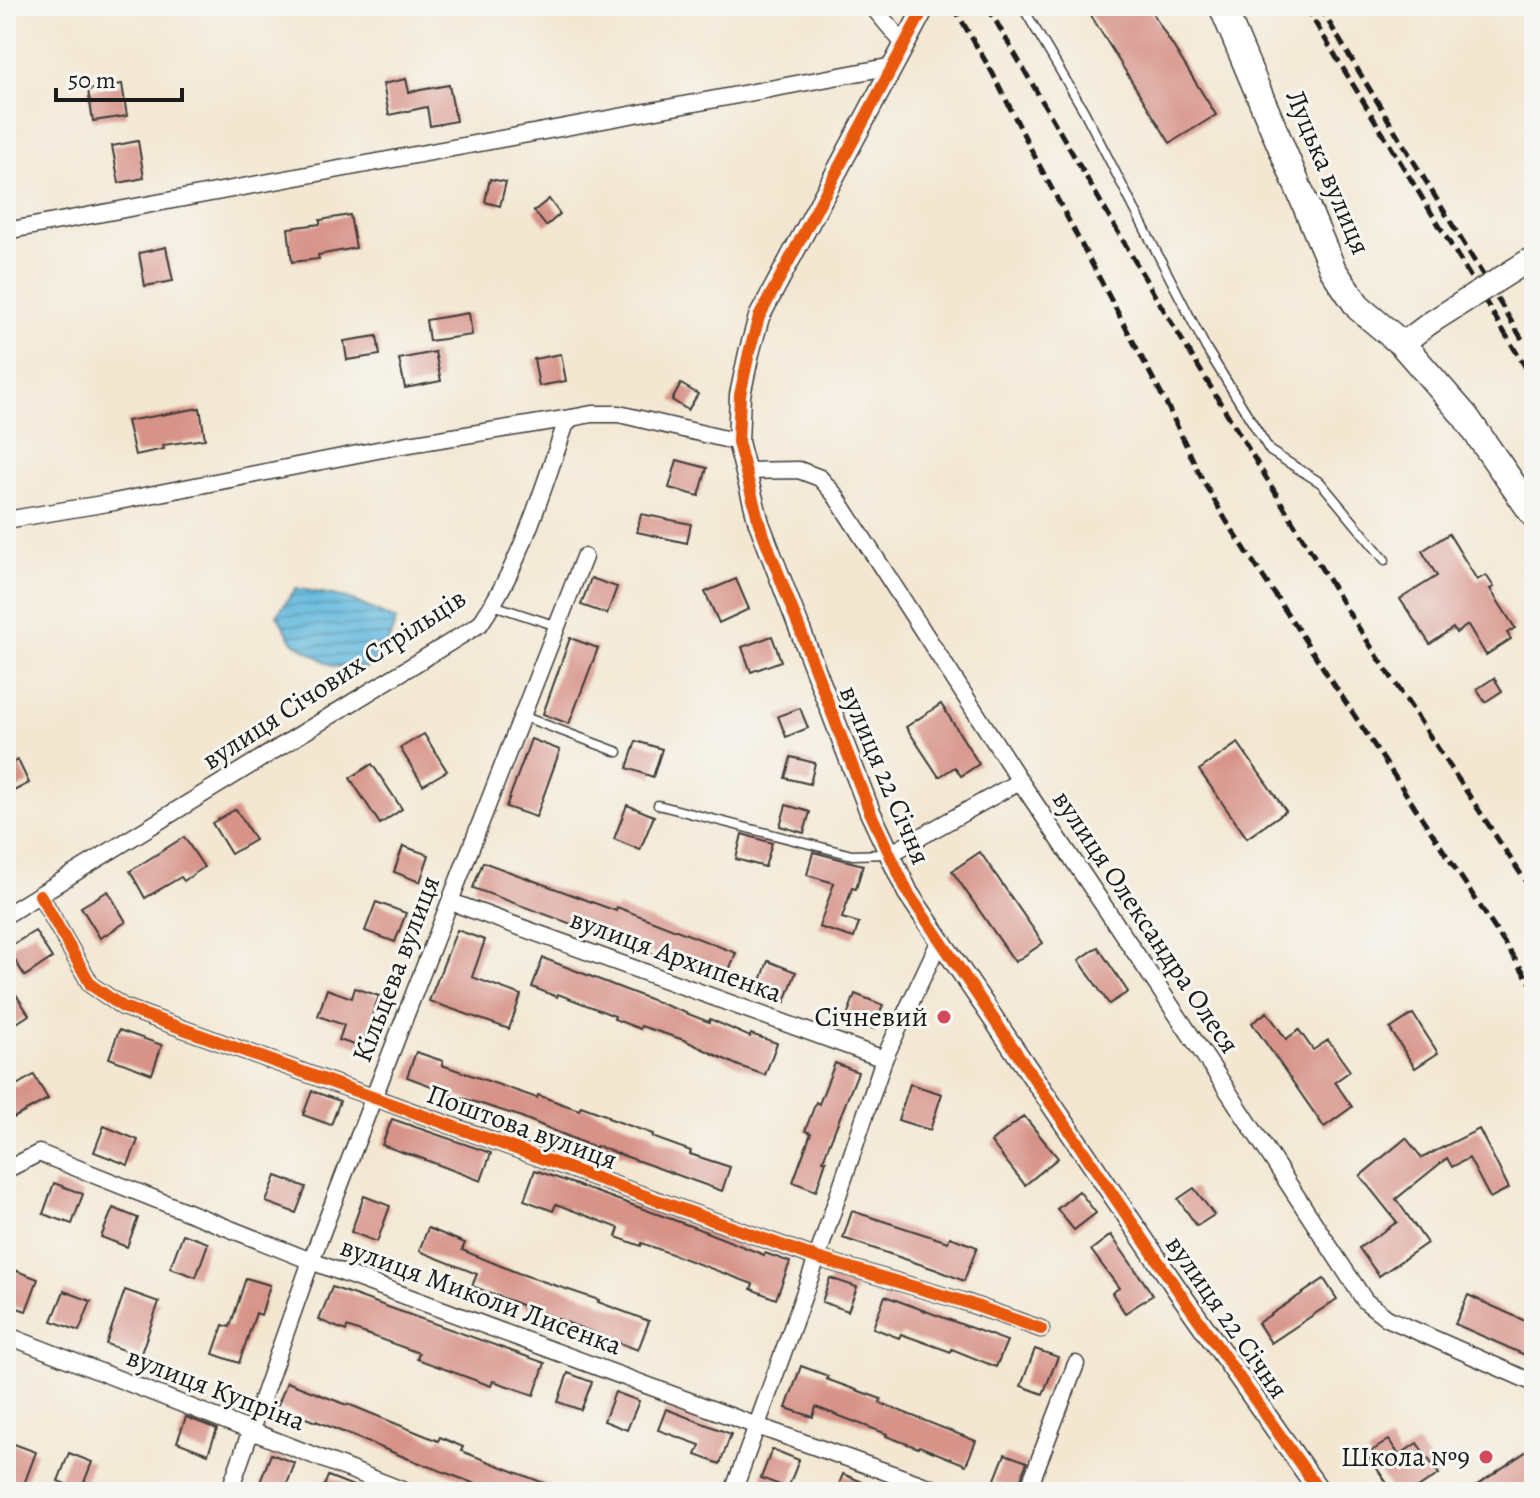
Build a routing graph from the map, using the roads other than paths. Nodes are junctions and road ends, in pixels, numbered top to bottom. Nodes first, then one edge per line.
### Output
1 (872, 6) edge
2 (925, 6) edge
3 (1022, 6) edge
4 (1222, 6) edge
5 (904, 44) junction
6 (893, 66) junction
7 (6, 231) edge
8 (1534, 257) edge
9 (1402, 344) junction
10 (571, 418) junction
11 (738, 442) junction
12 (746, 471) junction
13 (1534, 515) edge
14 (6, 520) edge
15 (584, 557) dead end
16 (1385, 560) dead end
17 (493, 605) junction
18 (557, 626) junction
19 (522, 716) junction
20 (618, 752) dead end
21 (1020, 781) junction
22 (658, 805) dead end
23 (890, 854) junction
24 (40, 895) junction
25 (451, 902) junction
26 (6, 915) edge
27 (940, 940) junction
28 (884, 1059) junction
29 (373, 1099) junction
30 (6, 1170) edge
31 (817, 1258) junction
32 (311, 1261) junction
33 (1041, 1329) dead end
34 (6, 1335) edge
35 (1076, 1364) dead end
36 (1534, 1383) edge
37 (757, 1426) junction
38 (250, 1431) junction
39 (229, 1492) edge
40 (407, 1492) edge
41 (733, 1492) edge
42 (943, 1492) edge
43 (1027, 1492) edge
44 (1320, 1492) edge

1 - 5 street
2 - 5 street, вулиця 22 Січня
3 - 16 lane
4 - 9 highway, Луцька вулиця
5 - 6 street, вулиця 22 Січня
6 - 7 street
6 - 11 street, вулиця 22 Січня
8 - 9 main road, bridge
9 - 13 highway, Луцька вулиця
10 - 11 street
10 - 14 street
10 - 17 street, вулиця Січових Стрільців
11 - 12 street, вулиця 22 Січня
12 - 21 street, вулиця Олександра Олеся
12 - 23 street, вулиця 22 Січня
15 - 18 street, Кільцева вулиця
17 - 18 lane
17 - 24 street, вулиця Січових Стрільців
18 - 19 street, Кільцева вулиця
19 - 20 lane
19 - 25 street, Кільцева вулиця
21 - 23 street
21 - 36 street, вулиця Олександра Олеся
22 - 23 lane
23 - 27 street, вулиця 22 Січня
24 - 26 street, вулиця Січових Стрільців
24 - 29 street, Поштова вулиця
25 - 28 street, вулиця Архипенка
25 - 29 street, Кільцева вулиця
27 - 28 street
27 - 44 street, вулиця 22 Січня
28 - 31 street
29 - 31 street, Поштова вулиця
29 - 32 street, Кільцева вулиця
30 - 32 street, вулиця Миколи Лисенка
31 - 33 street, Поштова вулиця
31 - 37 street
32 - 37 street, вулиця Миколи Лисенка
32 - 38 street, Кільцева вулиця
34 - 38 street, вулиця Купріна
35 - 43 street
37 - 41 street
37 - 42 street, вулиця Миколи Лисенка
38 - 39 street, Кільцева вулиця
38 - 40 street, вулиця Купріна

